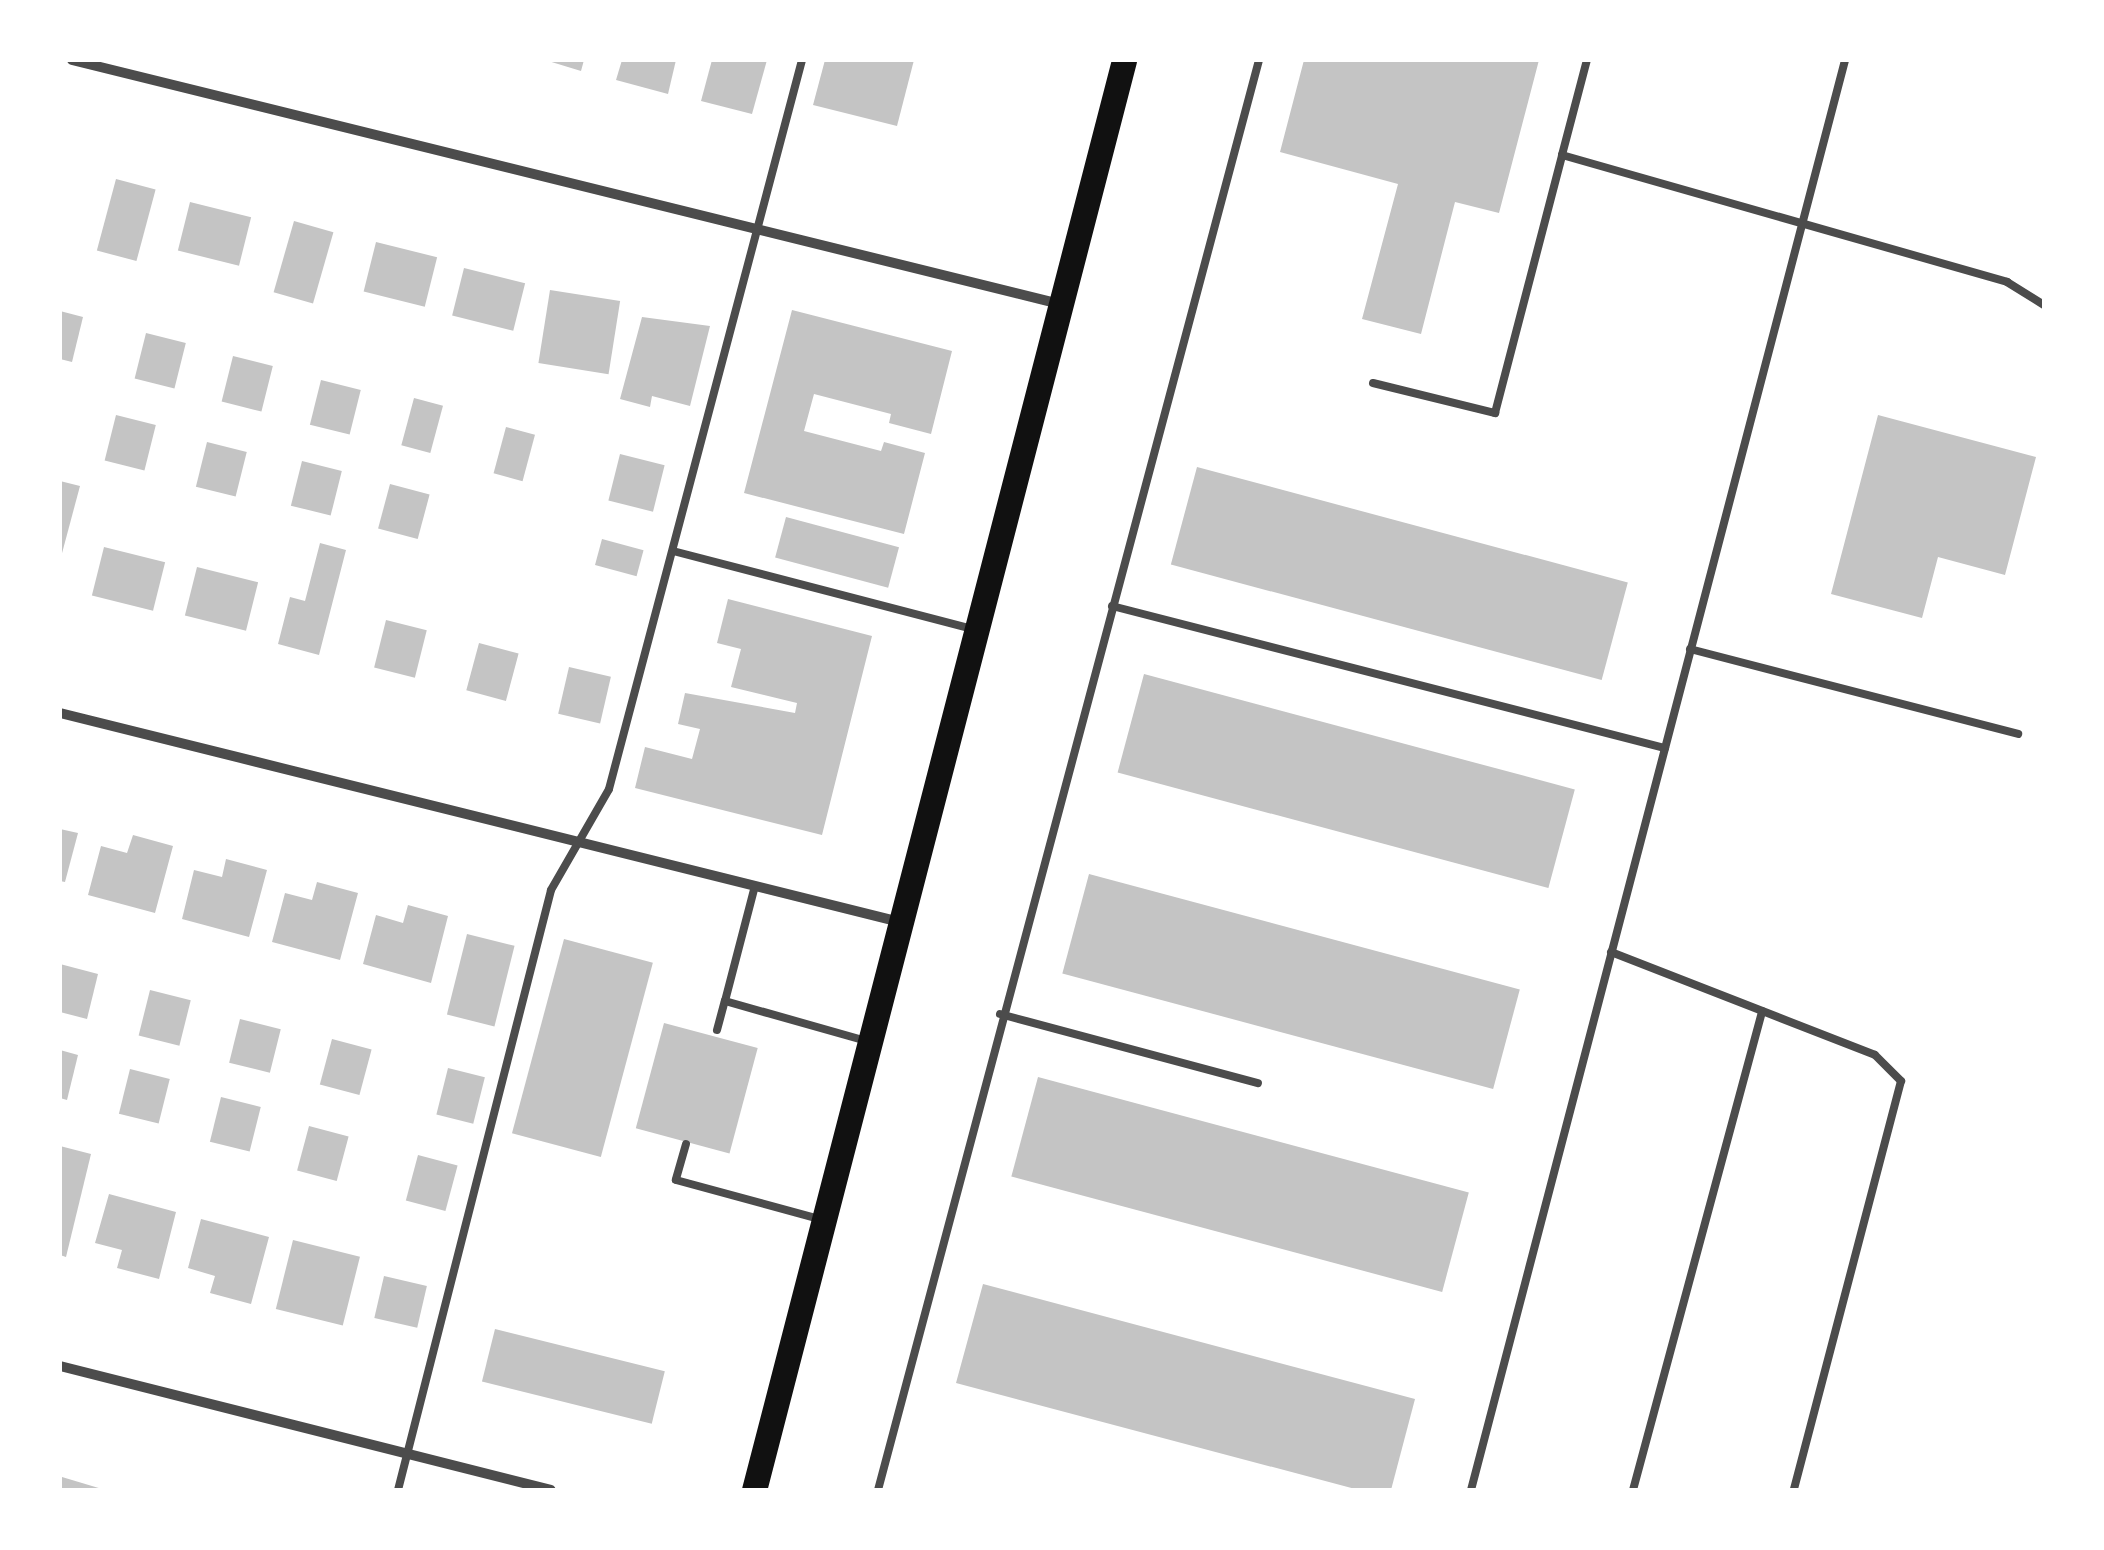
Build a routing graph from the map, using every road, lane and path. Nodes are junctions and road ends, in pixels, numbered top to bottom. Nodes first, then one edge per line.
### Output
1 (72, 60) edge
2 (802, 60) edge
3 (1124, 60) edge
4 (1259, 60) edge
5 (1587, 60) edge
6 (1845, 60) edge
7 (1562, 155) junction
8 (1802, 224) junction
9 (758, 230) junction
10 (1061, 304) junction
11 (2044, 305) edge
12 (1373, 382) dead end
13 (672, 551) junction
14 (1112, 606) junction
15 (976, 630) junction
16 (1690, 649) junction
17 (60, 714) edge
18 (2018, 734) dead end
19 (1665, 748) junction
20 (578, 842) junction
21 (755, 886) junction
22 (901, 922) junction
23 (1612, 952) junction
24 (725, 1001) junction
25 (1762, 1011) junction
26 (1000, 1014) junction
27 (717, 1030) dead end
28 (870, 1042) junction
29 (1258, 1084) dead end
30 (686, 1144) dead end
31 (824, 1220) junction
32 (60, 1366) edge
33 (408, 1454) junction
34 (398, 1490) edge
35 (551, 1490) edge
36 (754, 1490) edge
37 (878, 1490) edge
38 (1471, 1490) edge
39 (1634, 1490) edge
40 (1794, 1490) edge

1 - 9 street
2 - 9 lane
3 - 10 main road
4 - 14 lane
5 - 7 lane
6 - 8 lane
7 - 8 lane
7 - 12 lane
8 - 11 lane
8 - 16 lane
9 - 10 street
9 - 13 lane
10 - 15 main road
13 - 15 lane
13 - 20 lane
14 - 19 lane
14 - 26 lane
15 - 22 main road
16 - 18 lane
16 - 19 lane
17 - 20 street
19 - 23 lane
20 - 21 street
20 - 33 lane
21 - 22 street
21 - 24 lane
22 - 28 main road
23 - 25 lane
23 - 38 lane
24 - 27 lane
24 - 28 lane
25 - 39 lane
25 - 40 lane
26 - 29 lane
26 - 37 lane
28 - 31 main road
30 - 31 lane
31 - 36 main road
32 - 33 street
33 - 34 lane
33 - 35 street

